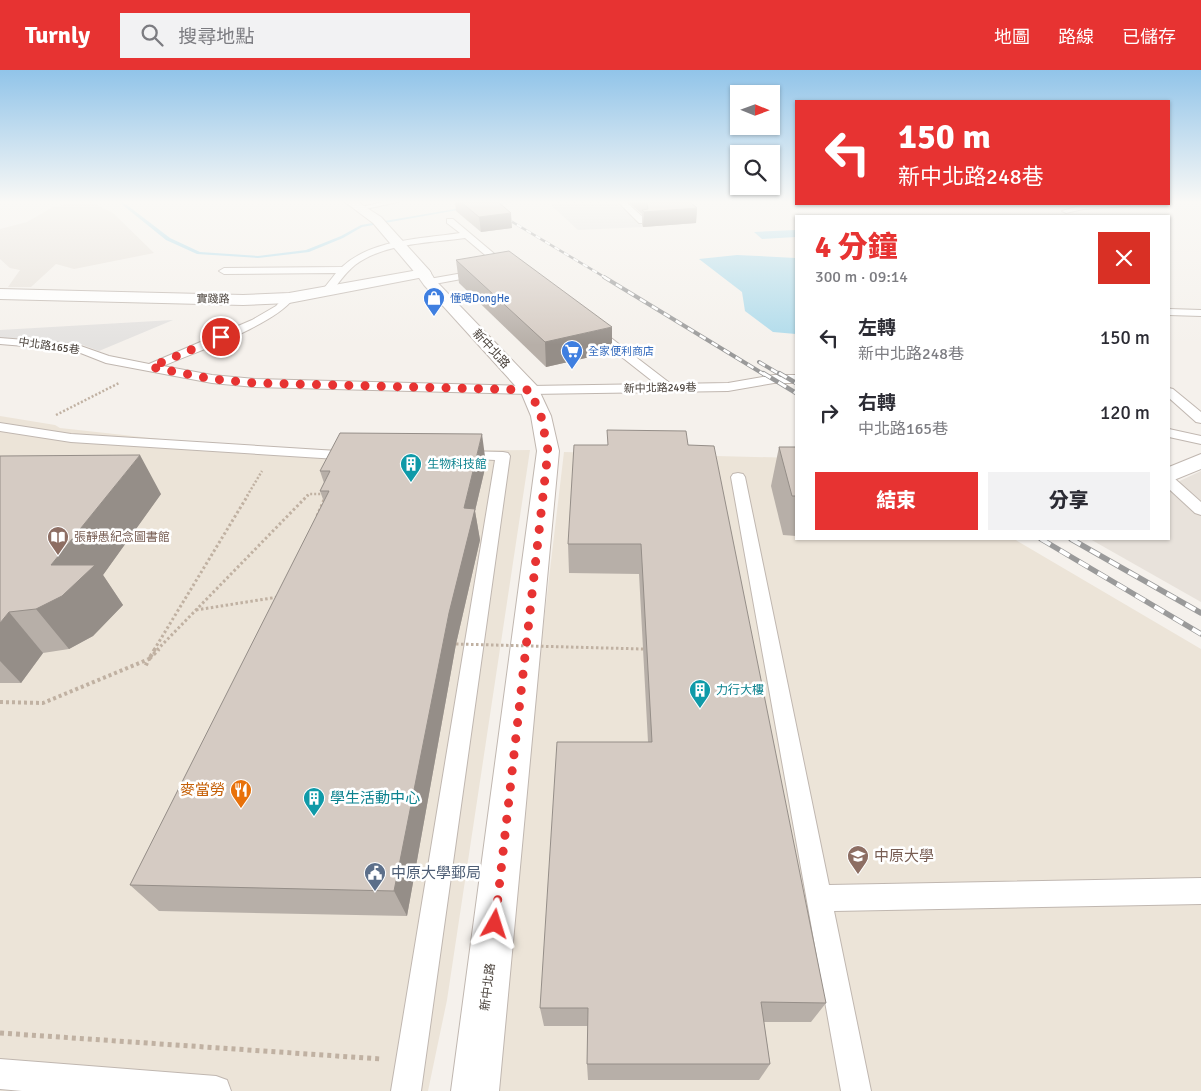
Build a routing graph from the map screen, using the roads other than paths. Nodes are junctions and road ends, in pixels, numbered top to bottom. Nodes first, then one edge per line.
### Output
1 (362, 250) edge
2 (404, 250) edge
3 (478, 250) edge
4 (344, 270) junction
5 (224, 271) dead end
6 (496, 271) junction
7 (521, 274) edge
8 (426, 277) junction
9 (326, 292) junction
10 (0, 294) edge
11 (289, 298) junction
12 (1170, 312) edge
13 (1201, 313) edge
14 (583, 322) edge
15 (0, 340) edge
16 (151, 367) junction
17 (793, 379) edge
18 (668, 388) junction
19 (530, 390) junction
20 (1170, 393) edge
21 (1201, 419) edge
22 (0, 427) edge
23 (1170, 433) edge
24 (1201, 440) edge
25 (447, 454) edge
26 (369, 456) edge
27 (1201, 461) edge
28 (1170, 475) edge
29 (738, 477) dead end
30 (1170, 482) edge
31 (1201, 510) edge
32 (1201, 891) edge
33 (819, 898) junction
34 (0, 1074) edge
35 (216, 1091) edge
36 (406, 1091) edge
37 (475, 1091) edge
38 (856, 1091) edge

1 - 4 lane
2 - 8 street, 新中北路
3 - 6 lane
4 - 5 lane
4 - 9 lane
6 - 7 lane
6 - 8 lane
8 - 9 street, 實踐路
8 - 19 street, 新中北路
9 - 11 street, 實踐路
10 - 11 street, 實踐路
11 - 16 lane
12 - 13 lane
14 - 18 lane
15 - 16 lane, 中北路165巷
16 - 19 lane, 中北路165巷
17 - 18 lane, 新中北路249巷
18 - 19 lane, 新中北路249巷
19 - 37 street, 新中北路
20 - 21 lane
22 - 26 lane
23 - 24 lane
25 - 36 lane
27 - 28 street
29 - 33 lane
30 - 31 lane
32 - 33 lane
33 - 38 lane
34 - 35 lane

